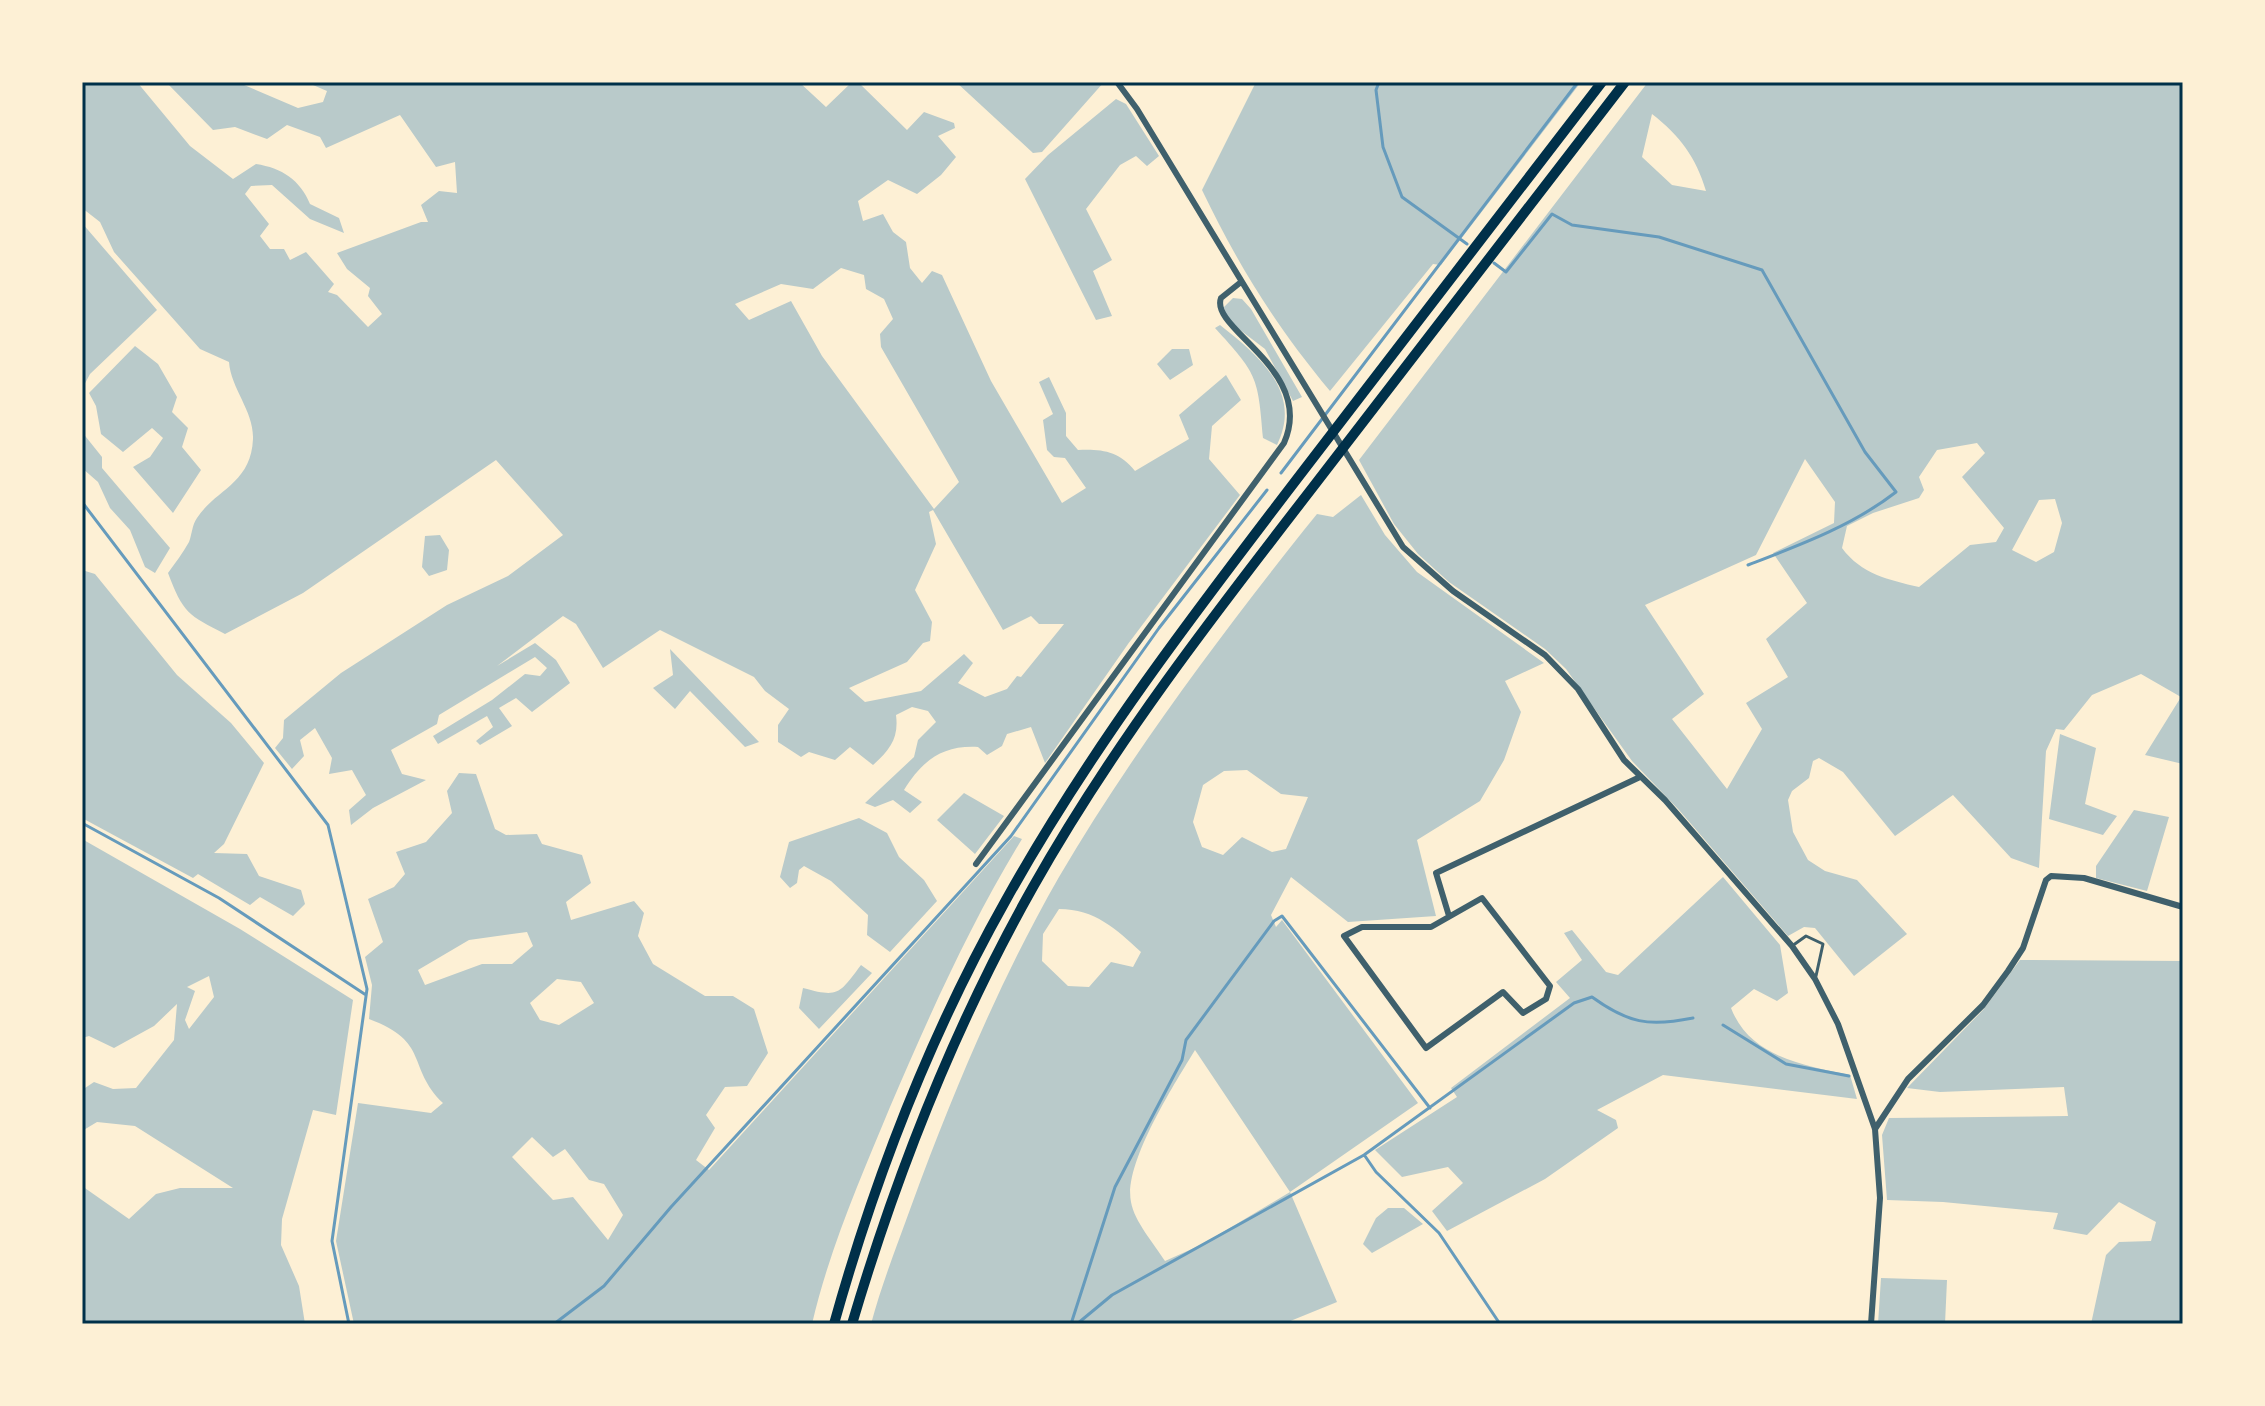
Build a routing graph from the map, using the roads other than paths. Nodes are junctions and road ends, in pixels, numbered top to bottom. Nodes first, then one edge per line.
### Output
1 (1117, 82) edge
2 (1602, 82) edge
3 (1625, 82) edge
4 (1241, 282) junction
5 (1640, 777) junction
6 (976, 864) dead end
7 (2183, 907) edge
8 (1449, 916) junction
9 (1792, 946) junction
10 (1815, 979) junction
11 (1875, 1129) junction
12 (834, 1324) edge
13 (852, 1324) edge
14 (1871, 1324) edge

1 - 4 street
2 - 12 highway
3 - 13 highway
4 - 5 street
4 - 6 street
5 - 8 street
5 - 9 street
7 - 11 street
8 - 8 street
9 - 10 street
9 - 10 lane
10 - 11 street
11 - 14 street

